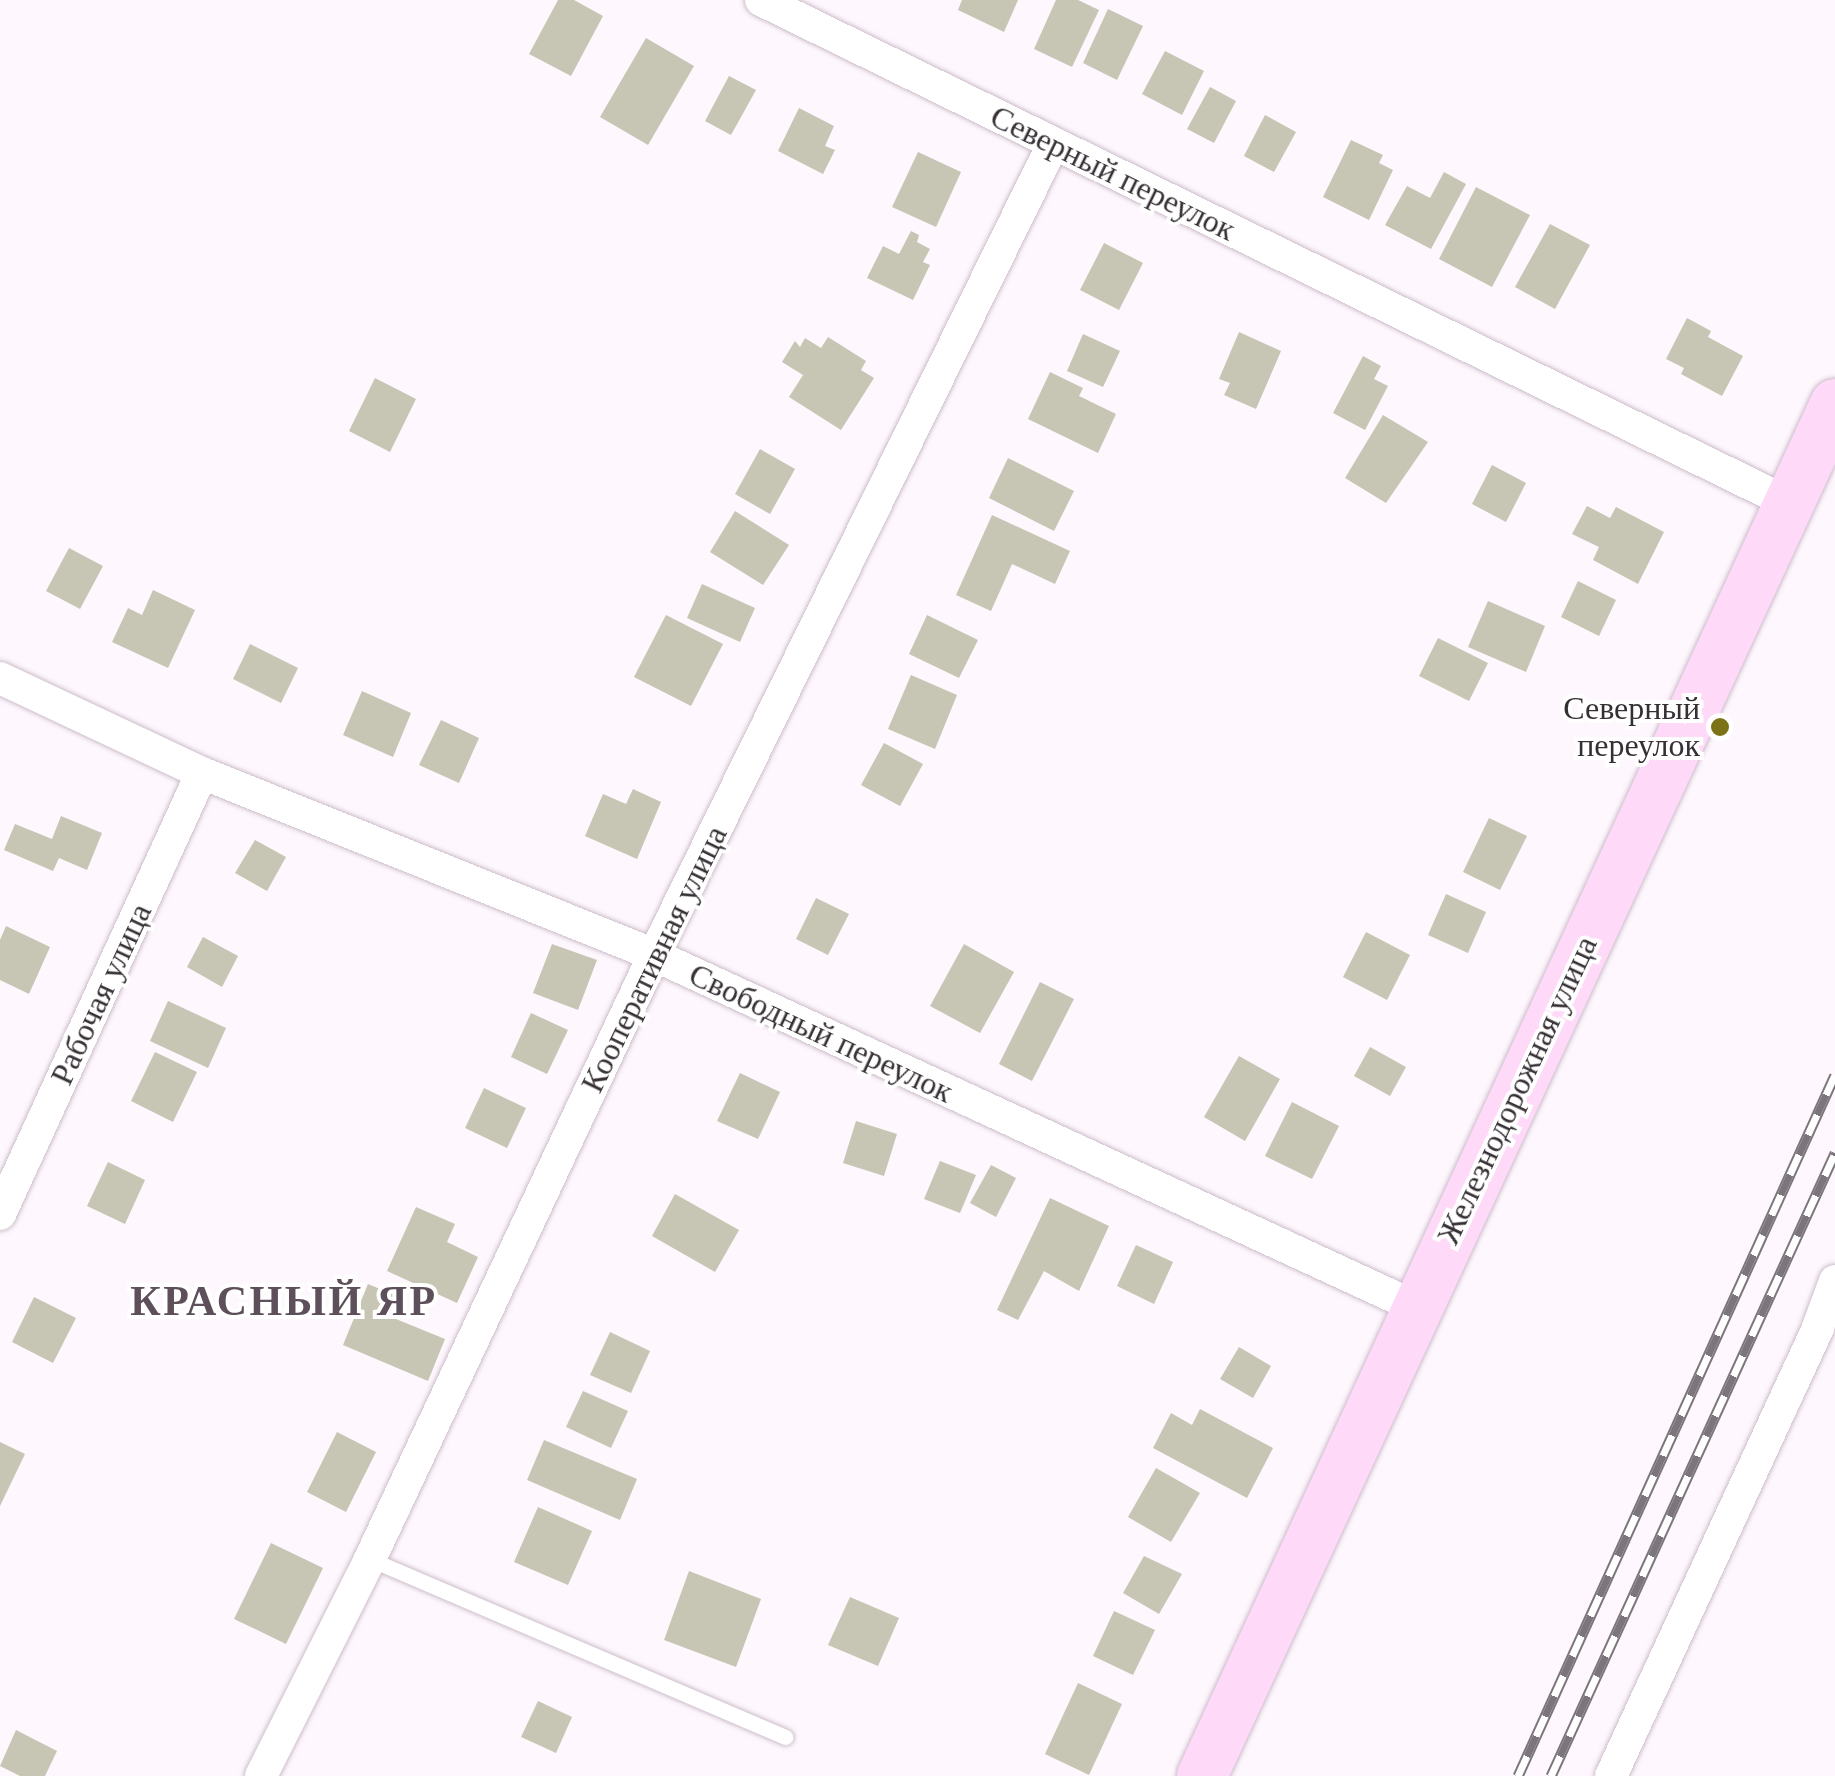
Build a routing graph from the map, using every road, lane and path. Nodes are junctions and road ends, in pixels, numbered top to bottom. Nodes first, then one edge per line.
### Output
1 (760, 0) edge
2 (1053, 144) junction
3 (1835, 404) edge
4 (1789, 503) junction
5 (0, 678) edge
6 (202, 773) junction
7 (654, 955) junction
8 (0, 1214) edge
9 (1835, 1282) edge
10 (1416, 1307) junction
11 (370, 1559) junction
12 (786, 1737) dead end
13 (261, 1776) edge
14 (1202, 1776) edge
15 (1610, 1776) edge

1 - 2 street, Северный переулок
2 - 4 street, Северный переулок
2 - 7 street, Кооперативная улица
3 - 4 main road, Железнодорожная улица
4 - 10 main road, Железнодорожная улица
5 - 6 street, Свободный переулок
6 - 7 street, Свободный переулок
6 - 8 street, Рабочая улица
7 - 10 street, Свободный переулок
7 - 11 street, Кооперативная улица
9 - 15 street
10 - 14 main road, Железнодорожная улица
11 - 12 lane
11 - 13 street, Кооперативная улица

